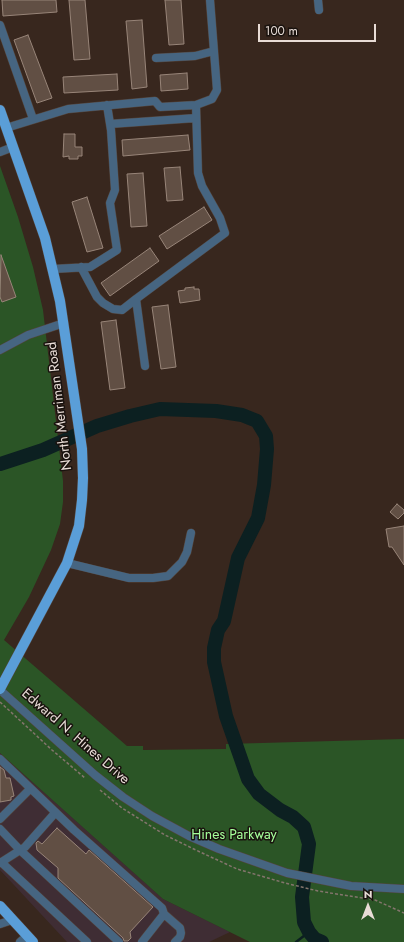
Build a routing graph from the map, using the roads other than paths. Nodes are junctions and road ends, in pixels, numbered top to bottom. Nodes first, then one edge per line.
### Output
1 (210, 0) edge
2 (318, 0) edge
3 (319, 10) dead end
4 (0, 25) edge
5 (214, 51) junction
6 (156, 58) dead end
7 (196, 105) junction
8 (107, 106) junction
9 (0, 110) edge
10 (196, 118) junction
11 (33, 119) junction
12 (110, 124) junction
13 (6, 128) junction
14 (13, 147) junction
15 (0, 152) edge
16 (81, 267) junction
17 (53, 269) junction
18 (136, 299) junction
19 (64, 323) junction
20 (0, 350) edge
21 (145, 366) dead end
22 (191, 533) dead end
23 (67, 563) junction
24 (0, 690) edge
25 (0, 759) edge
26 (30, 789) junction
27 (55, 813) junction
28 (0, 819) edge
29 (0, 829) edge
30 (20, 850) junction
31 (1, 862) edge
32 (404, 889) edge
33 (0, 906) edge
34 (164, 914) junction
35 (12, 920) junction
36 (0, 924) edge
37 (27, 940) edge
38 (87, 942) edge
39 (119, 942) edge
40 (142, 942) edge
41 (176, 942) edge

1 - 5 street
2 - 3 street
4 - 11 street
5 - 6 street
5 - 7 street
7 - 8 street
7 - 10 street
8 - 11 street
8 - 12 street
9 - 13 main road, North Merriman Road
10 - 12 street
10 - 18 street
11 - 13 street
12 - 16 street
13 - 14 main road, North Merriman Road
14 - 15 street
14 - 17 main road, North Merriman Road
16 - 17 street
16 - 18 street
17 - 19 main road, North Merriman Road
18 - 21 street
19 - 20 street
19 - 23 main road, North Merriman Road
22 - 23 street
23 - 24 main road, North Merriman Road
24 - 32 street, Edward N. Hines Drive
25 - 26 street
26 - 27 street
26 - 28 street
27 - 30 street
27 - 34 street
29 - 30 street
30 - 31 street
30 - 39 street
31 - 38 street
33 - 35 main road
34 - 40 street
34 - 41 street
35 - 36 street
35 - 37 main road

